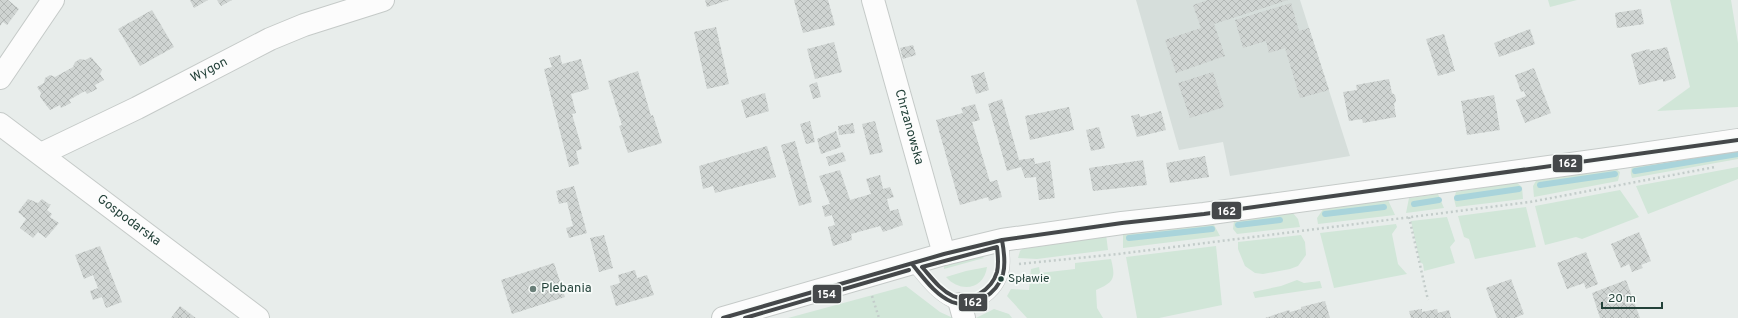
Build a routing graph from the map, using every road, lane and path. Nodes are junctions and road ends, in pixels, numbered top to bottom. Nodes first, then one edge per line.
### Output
1 (53, 0) edge
2 (384, 0) edge
3 (873, 0) edge
4 (0, 78) edge
5 (0, 124) edge
6 (1738, 140) edge
7 (41, 154) junction
8 (1716, 166) dead end
9 (1408, 217) junction
10 (1002, 240) junction
11 (944, 254) junction
12 (912, 264) junction
13 (1004, 264) junction
14 (870, 290) dead end
15 (1428, 300) dead end
16 (962, 311) edge
17 (258, 318) edge
18 (723, 318) edge
19 (879, 318) edge

1 - 4 street
2 - 7 street, Wygon
3 - 11 street, Chrzanowska
5 - 7 street, Gospodarska
6 - 10 street
7 - 17 street, Gospodarska
8 - 9 path
9 - 13 path
9 - 15 path
10 - 11 street
10 - 13 lane
11 - 12 street
12 - 16 lane
12 - 18 street
13 - 16 lane
14 - 19 path

